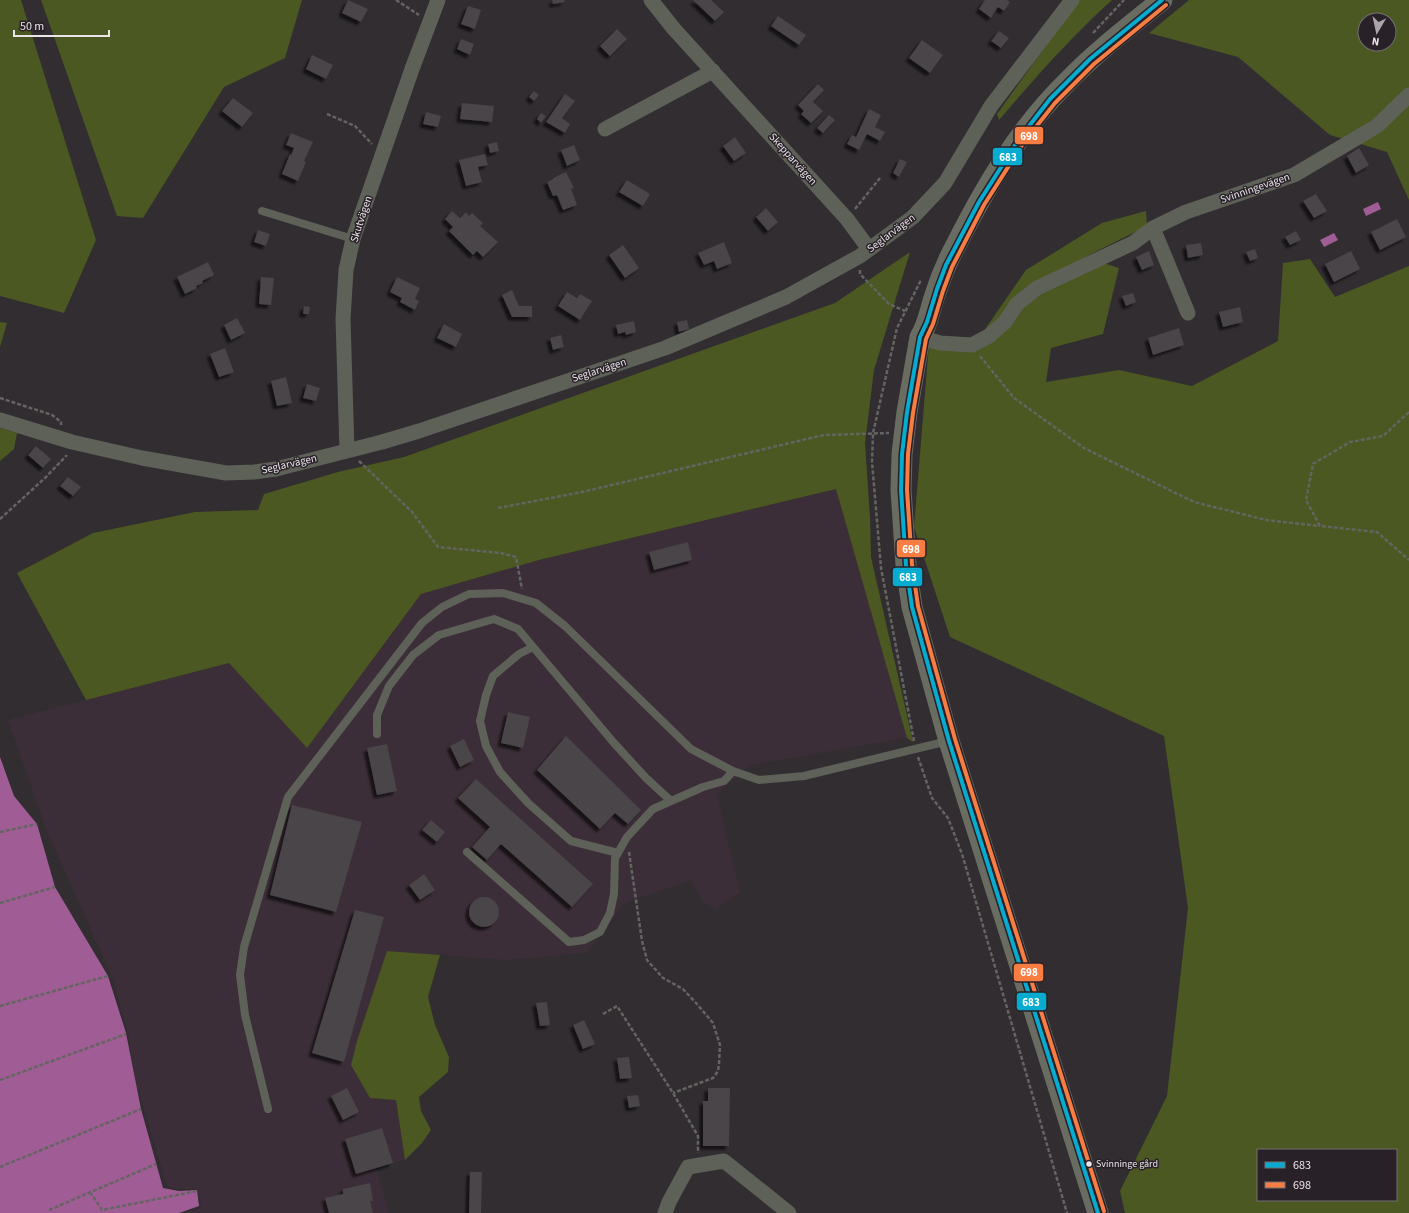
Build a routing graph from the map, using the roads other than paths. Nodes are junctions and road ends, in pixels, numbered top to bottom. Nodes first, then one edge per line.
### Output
1 (438, 0) edge
2 (651, 0) edge
3 (1072, 0) edge
4 (1162, 0) edge
5 (713, 71) junction
6 (1409, 95) edge
7 (606, 129) dead end
8 (262, 211) dead end
9 (1153, 228) junction
10 (353, 239) junction
11 (864, 252) junction
12 (1188, 313) dead end
13 (920, 337) junction
14 (0, 420) edge
15 (347, 450) junction
16 (533, 647) junction
17 (377, 734) dead end
18 (949, 741) junction
19 (733, 771) junction
20 (670, 801) junction
21 (467, 852) dead end
22 (618, 853) junction
23 (268, 1109) dead end
24 (665, 1213) edge
25 (788, 1213) edge
26 (1098, 1213) edge

1 - 10 street, Skutvägen
2 - 5 street, Skepparvägen
3 - 11 street, Seglarvägen
4 - 13 main road
5 - 7 street
5 - 11 street, Skepparvägen
6 - 9 street, Svinningevägen
8 - 10 lane
9 - 12 street
9 - 13 street, Svinningevägen
10 - 15 street, Skutvägen
11 - 15 street, Seglarvägen
13 - 18 main road
14 - 15 street, Seglarvägen
16 - 17 lane
16 - 20 lane
16 - 22 lane
18 - 19 lane
18 - 26 main road
19 - 20 lane
19 - 23 lane
20 - 22 lane
21 - 22 lane
24 - 25 street

